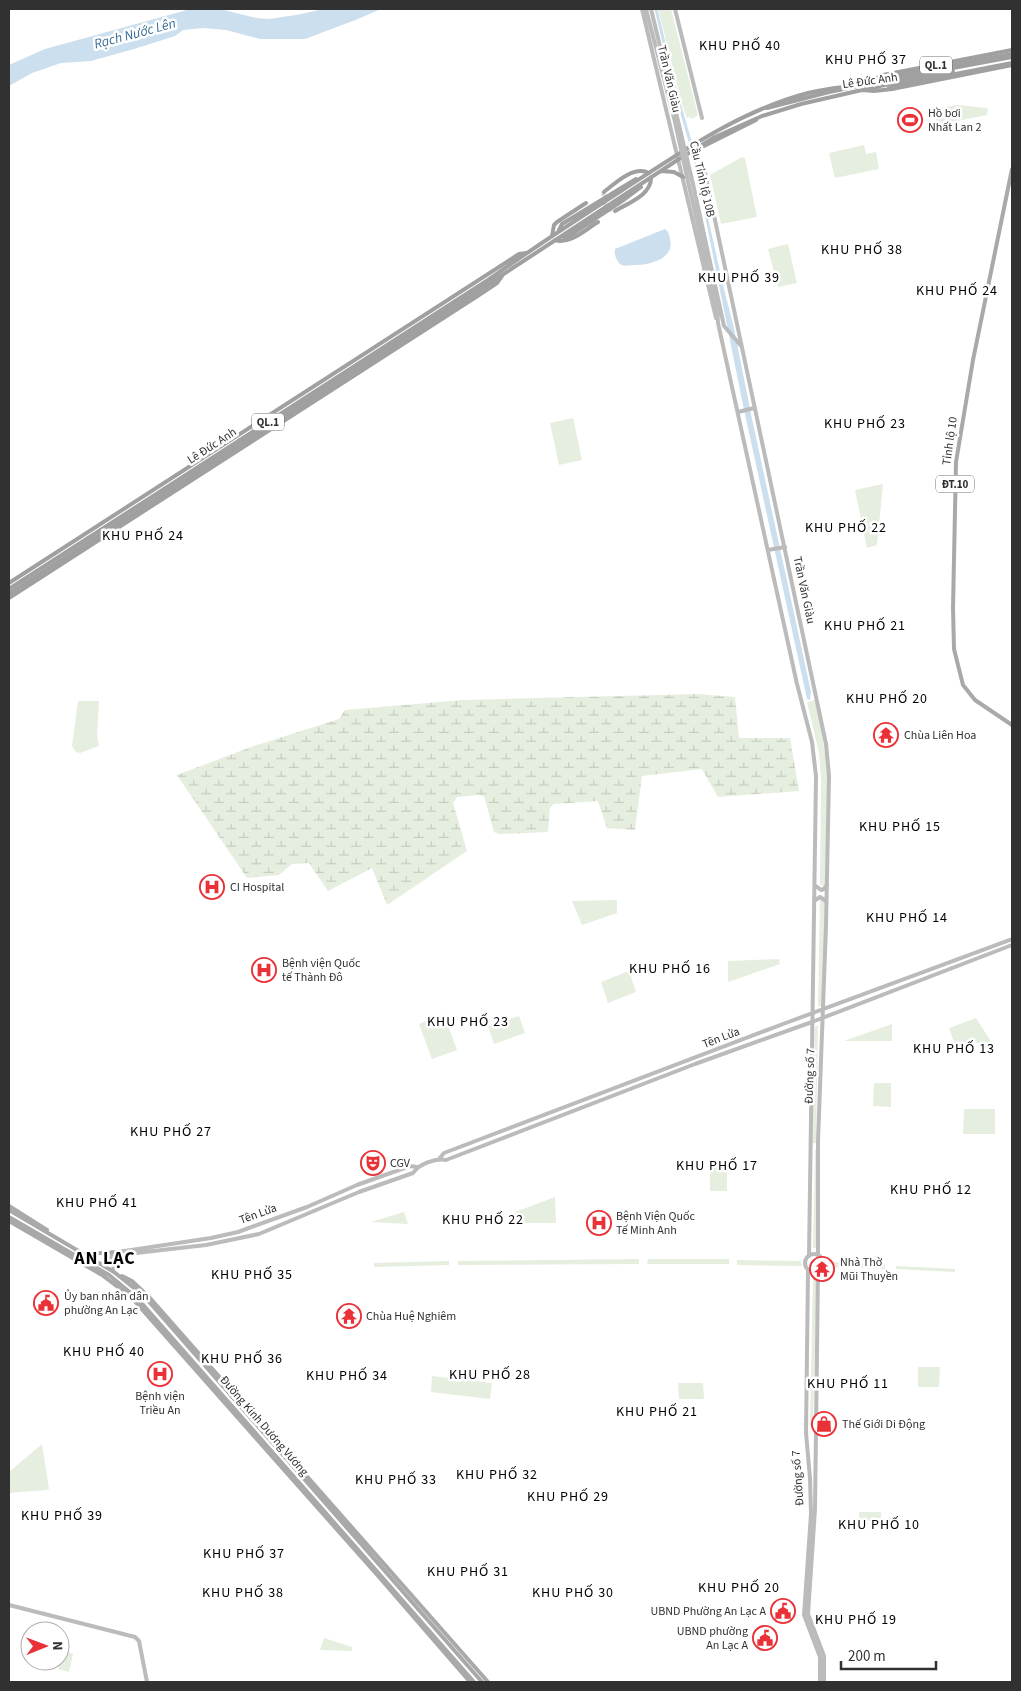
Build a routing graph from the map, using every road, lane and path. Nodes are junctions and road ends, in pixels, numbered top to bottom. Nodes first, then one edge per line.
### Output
1 (642, 9) edge
2 (646, 9) edge
3 (651, 9) edge
4 (675, 9) edge
5 (1010, 50) edge
6 (978, 57) junction
7 (1012, 62) edge
8 (981, 71) junction
9 (888, 82) junction
10 (861, 88) junction
11 (702, 118) dead end
12 (692, 149) junction
13 (677, 157) junction
14 (1012, 168) edge
15 (661, 171) junction
16 (649, 173) junction
17 (705, 173) dead end
18 (651, 177) junction
19 (683, 177) junction
20 (604, 192) dead end
21 (586, 203) dead end
22 (615, 211) dead end
23 (598, 222) dead end
24 (552, 236) junction
25 (555, 240) junction
26 (526, 253) junction
27 (503, 274) junction
28 (490, 283) junction
29 (497, 283) junction
30 (718, 322) junction
31 (743, 348) junction
32 (754, 408) junction
33 (738, 412) junction
34 (214, 464) junction
35 (783, 547) junction
36 (769, 550) junction
37 (9, 583) edge
38 (9, 589) edge
39 (9, 596) edge
40 (1012, 725) edge
41 (815, 884) junction
42 (827, 885) junction
43 (826, 901) junction
44 (814, 902) junction
45 (1012, 939) edge
46 (1012, 945) edge
47 (990, 948) junction
48 (992, 953) junction
49 (823, 999) junction
50 (812, 1000) junction
51 (823, 1010) junction
52 (812, 1014) junction
53 (822, 1017) junction
54 (812, 1022) junction
55 (821, 1032) junction
56 (812, 1034) junction
57 (440, 1159) junction
58 (417, 1167) junction
59 (9, 1206) edge
60 (9, 1210) edge
61 (9, 1217) edge
62 (9, 1221) edge
63 (49, 1234) junction
64 (56, 1238) junction
65 (65, 1243) junction
66 (54, 1245) junction
67 (62, 1249) junction
68 (118, 1252) junction
69 (85, 1254) junction
70 (809, 1256) junction
71 (818, 1256) junction
72 (106, 1266) junction
73 (112, 1270) junction
74 (808, 1270) junction
75 (818, 1271) junction
76 (103, 1274) junction
77 (108, 1277) junction
78 (180, 1335) junction
79 (173, 1341) junction
80 (261, 1435) junction
81 (302, 1474) junction
82 (293, 1477) junction
83 (403, 1596) junction
84 (9, 1605) edge
85 (459, 1650) junction
86 (457, 1654) junction
87 (148, 1682) edge
88 (470, 1682) edge
89 (474, 1682) edge
90 (482, 1682) edge
91 (488, 1682) edge
92 (820, 1682) edge
93 (824, 1682) edge

1 - 13 main road, Trần Văn Giàu
2 - 30 main road, Cầu Tỉnh lộ 10B, bridge
3 - 31 main road, Cầu Tỉnh lộ 10B, bridge
4 - 11 main road
5 - 6 highway, Lê Đức Anh / QL.1
5 - 7 highway
6 - 8 highway
6 - 10 highway, Lê Đức Anh / QL.1
7 - 8 highway, Lê Đức Anh / QL.1
7 - 9 highway, QL.1, bridge
7 - 9 highway, QL.1, bridge
8 - 10 highway, Lê Đức Anh / QL.1
9 - 10 highway, QL.1
9 - 10 highway, QL.1
10 - 12 highway, Lê Đức Anh / QL.1
10 - 12 highway, Lê Đức Anh / QL.1
12 - 13 highway, Lê Đức Anh / QL.1
13 - 15 highway, Lê Đức Anh / QL.1
13 - 16 highway, Lê Đức Anh / QL.1
13 - 19 main road, Trần Văn Giàu
14 - 40 main road, Tỉnh lộ 10 / ĐT.10
15 - 18 highway, Lê Đức Anh / QL.1
15 - 19 highway
16 - 20 highway
16 - 24 highway, Lê Đức Anh / QL.1
17 - 31 main road, Trần Văn Giàu
18 - 22 highway
18 - 25 highway, Lê Đức Anh / QL.1
19 - 30 main road, Trần Văn Giàu
21 - 24 highway
23 - 25 highway
24 - 26 highway, Lê Đức Anh / QL.1
25 - 27 highway, Lê Đức Anh / QL.1
26 - 37 highway, Lê Đức Anh / QL.1
26 - 38 highway, Lê Đức Anh / QL.1
27 - 28 highway, Lê Đức Anh / QL.1
27 - 29 highway, Lê Đức Anh / QL.1
28 - 29 highway
28 - 34 highway, Lê Đức Anh / QL.1
29 - 34 highway, Lê Đức Anh / QL.1
30 - 33 main road, Trần Văn Giàu
31 - 32 main road, Trần Văn Giàu
32 - 33 main road
32 - 35 main road, Trần Văn Giàu
33 - 36 main road, Trần Văn Giàu
34 - 39 highway, Lê Đức Anh / QL.1
35 - 36 main road
35 - 42 main road, Trần Văn Giàu
36 - 41 main road, Trần Văn Giàu
41 - 42 main road
41 - 44 main road, Trần Văn Giàu
42 - 43 main road, Trần Văn Giàu
43 - 44 main road
43 - 49 main road, Trần Văn Giàu
44 - 50 main road, Trần Văn Giàu
45 - 47 main road, Tên Lửa
46 - 48 main road, Tên Lửa
47 - 48 main road
47 - 51 main road, Tên Lửa
48 - 53 main road, Tên Lửa
49 - 50 main road
49 - 51 main road, Trần Văn Giàu
50 - 52 main road, Trần Văn Giàu
51 - 52 main road, Tên Lửa
51 - 53 main road, Trần Văn Giàu
52 - 54 main road, Trần Văn Giàu
52 - 57 main road, Tên Lửa
53 - 54 main road, Tên Lửa
53 - 55 main road, Đường số 7
54 - 56 main road, Đường số 7
54 - 57 main road, Tên Lửa
55 - 56 main road
55 - 71 main road, Đường số 7
56 - 70 main road, Đường số 7
57 - 58 main road, Tên Lửa
58 - 68 main road, Tên Lửa
58 - 73 main road, Tên Lửa
59 - 63 main road, Đường Kinh Dương Vương
60 - 63 main road, Đường Kinh Dương Vương
61 - 66 main road, Đường Kinh Dương Vương
62 - 66 main road, Đường Kinh Dương Vương
63 - 64 main road, Đường Kinh Dương Vương
64 - 65 main road, Đường Kinh Dương Vương
64 - 66 main road
65 - 67 main road
65 - 69 main road, Đường Kinh Dương Vương
66 - 67 main road, Đường Kinh Dương Vương
67 - 76 main road, Đường Kinh Dương Vương
68 - 69 main road
68 - 72 main road
69 - 72 main road, Đường Kinh Dương Vương
70 - 71 main road
70 - 74 main road
71 - 75 main road
72 - 73 main road, Đường Kinh Dương Vương
72 - 76 main road
73 - 77 main road
73 - 78 main road, Đường Kinh Dương Vương
74 - 75 main road
74 - 92 main road, Đường số 7
75 - 93 main road, Đường số 7
76 - 77 main road, Đường Kinh Dương Vương
77 - 79 main road, Đường Kinh Dương Vương
78 - 79 main road
78 - 80 main road, Đường Kinh Dương Vương
79 - 80 main road, Đường Kinh Dương Vương
80 - 81 main road, Đường Kinh Dương Vương
80 - 82 main road, Đường Kinh Dương Vương
81 - 82 main road
81 - 83 main road, Đường Kinh Dương Vương
82 - 83 main road, Đường Kinh Dương Vương
83 - 85 main road, Đường Kinh Dương Vương
83 - 86 main road, Đường Kinh Dương Vương
83 - 88 main road, Đường Kinh Dương Vương
83 - 89 main road, Đường Kinh Dương Vương
84 - 87 main road
85 - 86 main road
85 - 91 main road, Đường Kinh Dương Vương
86 - 90 main road, Đường Kinh Dương Vương

